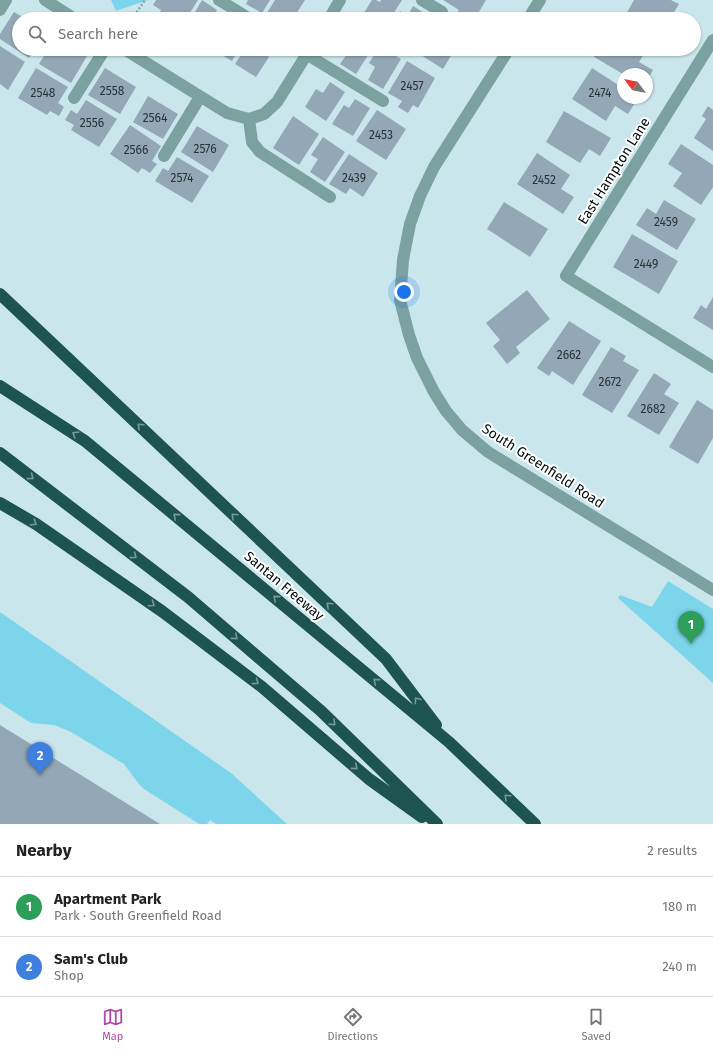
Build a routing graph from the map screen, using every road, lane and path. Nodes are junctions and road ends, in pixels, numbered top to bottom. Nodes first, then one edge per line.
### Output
1 (6, 0) edge
2 (45, 0) edge
3 (145, 0) edge
4 (219, 0) edge
5 (340, 0) edge
6 (422, 0) edge
7 (540, 0) edge
8 (0, 10) edge
9 (64, 12) edge
10 (137, 12) edge
11 (239, 12) edge
12 (333, 12) edge
13 (442, 12) dead end
14 (532, 12) edge
15 (713, 40) edge
16 (101, 56) edge
17 (135, 56) edge
18 (302, 56) edge
19 (313, 56) edge
20 (505, 56) edge
21 (200, 96) junction
22 (74, 98) dead end
23 (383, 101) dead end
24 (249, 119) junction
25 (164, 156) dead end
26 (330, 197) dead end
27 (0, 294) edge
28 (713, 367) edge
29 (0, 386) edge
30 (0, 453) edge
31 (0, 503) edge
32 (713, 590) edge
33 (449, 742) junction
34 (431, 824) edge
35 (438, 824) edge
36 (536, 824) edge

1 - 8 street
2 - 9 street
3 - 10 path
4 - 11 street
5 - 12 street
6 - 13 street
7 - 14 street
15 - 28 street, East Hampton Lane
16 - 22 street
17 - 21 street
18 - 24 street
19 - 23 street
20 - 32 street, South Greenfield Road
21 - 24 street
21 - 25 street
24 - 26 street
33 -> 27 highway
33 -> 29 highway, Santan Freeway
30 -> 35 highway
31 -> 34 highway
36 -> 33 highway, Santan Freeway

